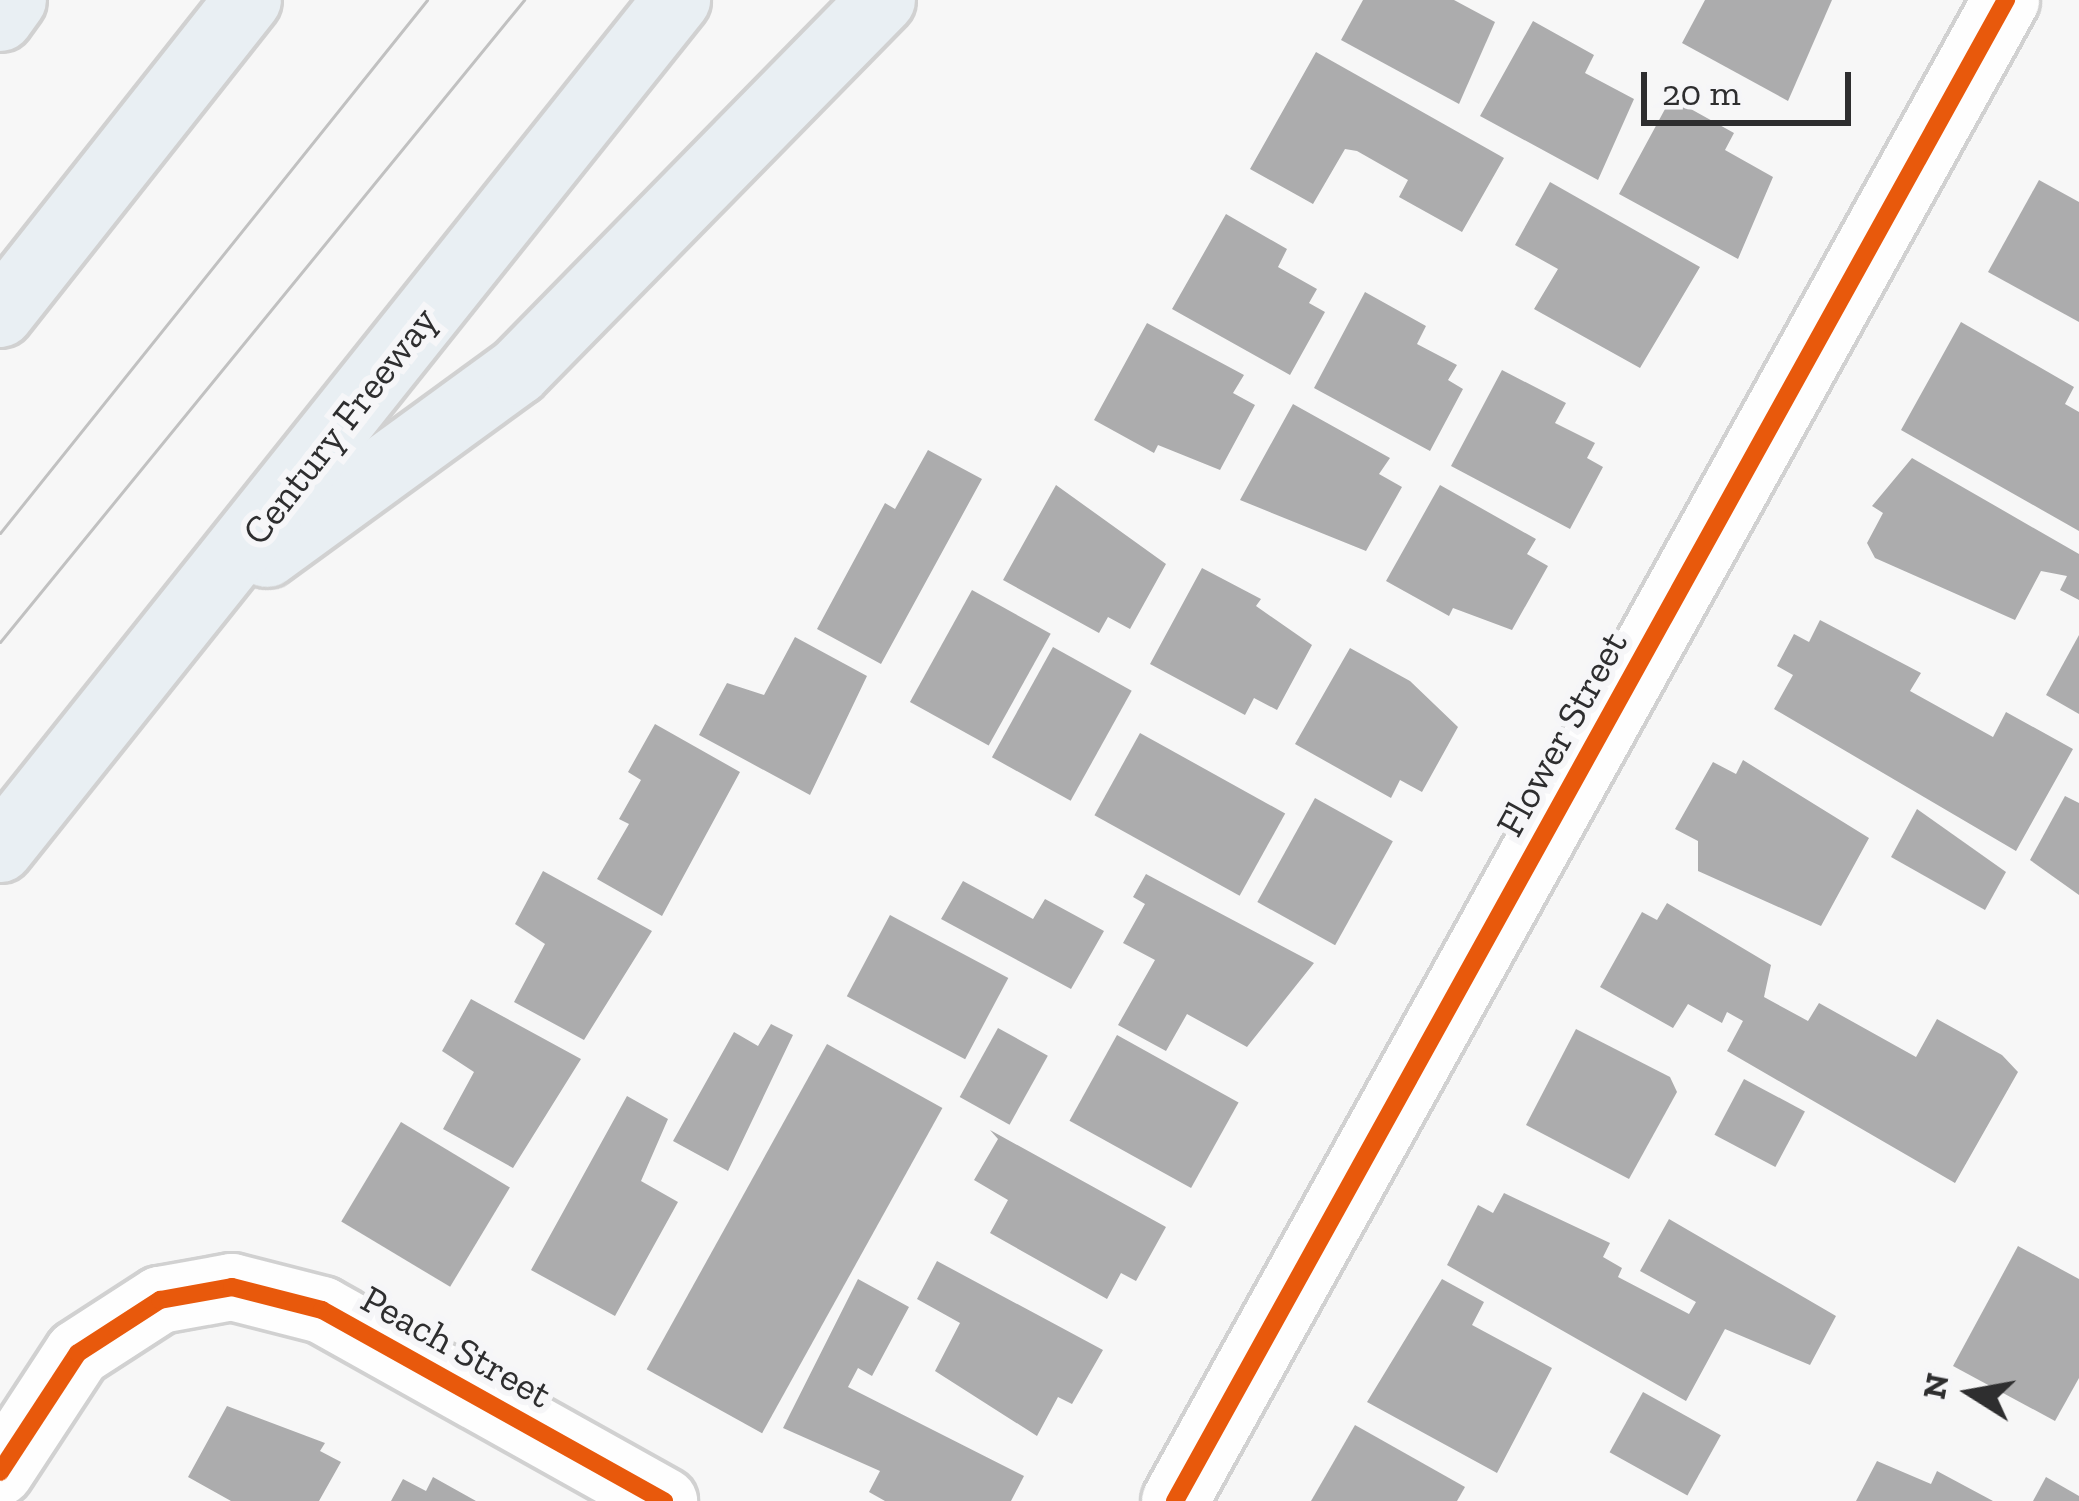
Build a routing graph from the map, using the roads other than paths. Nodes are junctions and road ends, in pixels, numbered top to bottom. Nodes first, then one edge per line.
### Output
1 (13, 0) edge
2 (248, 0) edge
3 (677, 0) edge
4 (882, 0) edge
5 (2006, 0) edge
6 (0, 18) edge
7 (0, 314) edge
8 (201, 602) junction
9 (0, 849) edge
10 (0, 1472) edge
11 (664, 1501) edge
12 (1174, 1501) edge

1 - 6 highway
2 - 7 highway
3 - 8 highway, Century Freeway
4 - 8 highway
5 - 12 street, Flower Street
8 - 9 highway, Century Freeway
10 - 11 street, Peach Street

